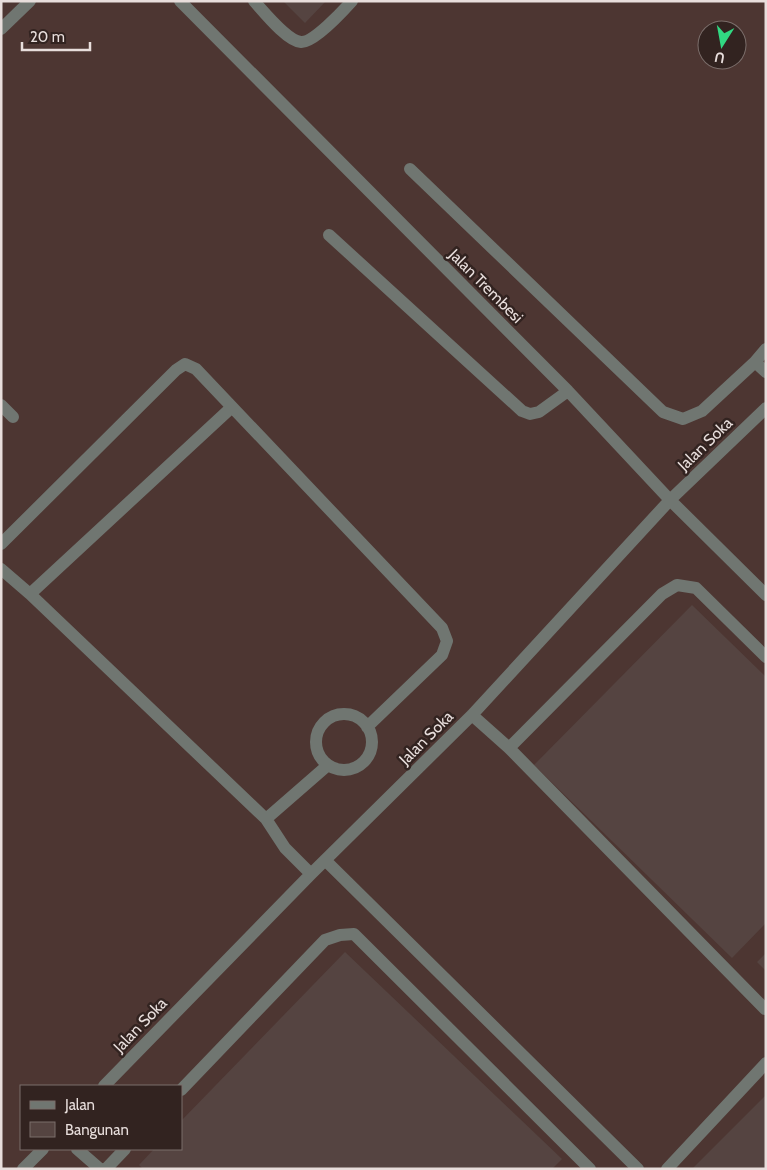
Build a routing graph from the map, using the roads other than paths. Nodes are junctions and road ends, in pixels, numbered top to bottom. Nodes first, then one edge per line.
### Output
1 (30, 1) edge
2 (180, 1) edge
3 (254, 1) edge
4 (352, 1) edge
5 (1, 29) edge
6 (410, 169) dead end
7 (329, 235) dead end
8 (766, 349) edge
9 (755, 362) junction
10 (766, 372) edge
11 (568, 391) junction
12 (1, 405) edge
13 (232, 407) junction
14 (766, 408) edge
15 (13, 417) dead end
16 (670, 500) junction
17 (1, 544) edge
18 (1, 569) edge
19 (30, 594) junction
20 (766, 595) edge
21 (766, 657) edge
22 (472, 715) junction
23 (367, 727) junction
24 (509, 748) junction
25 (328, 765) junction
26 (266, 819) junction
27 (325, 860) junction
28 (310, 874) junction
29 (765, 1009) edge
30 (766, 1063) edge
31 (105, 1085) edge
32 (182, 1089) edge
33 (42, 1150) edge
34 (78, 1150) edge
35 (124, 1150) edge
36 (23, 1169) edge
37 (100, 1169) edge
38 (106, 1169) edge
39 (590, 1169) edge
40 (638, 1169) edge
41 (667, 1169) edge

1 - 5 street
2 - 11 street, Jalan Trembesi
3 - 4 street
6 - 9 street
7 - 11 street
8 - 9 street
9 - 10 street
11 - 16 street, Jalan Trembesi
12 - 15 street
13 - 17 street
13 - 19 street
13 - 23 street
14 - 16 street, Jalan Soka
16 - 20 street, Jalan Trembesi
16 - 22 street, Jalan Soka
18 - 19 street
19 - 26 street
21 - 24 street
22 - 24 street
22 - 27 street, Jalan Soka
23 - 25 street
23 - 25 street
24 - 29 street
25 - 26 street
26 - 28 street
27 - 28 street, Jalan Soka
27 - 40 street
28 - 31 street, Jalan Soka
30 - 41 street
32 - 39 street
33 - 36 street
34 - 37 street
35 - 38 street

